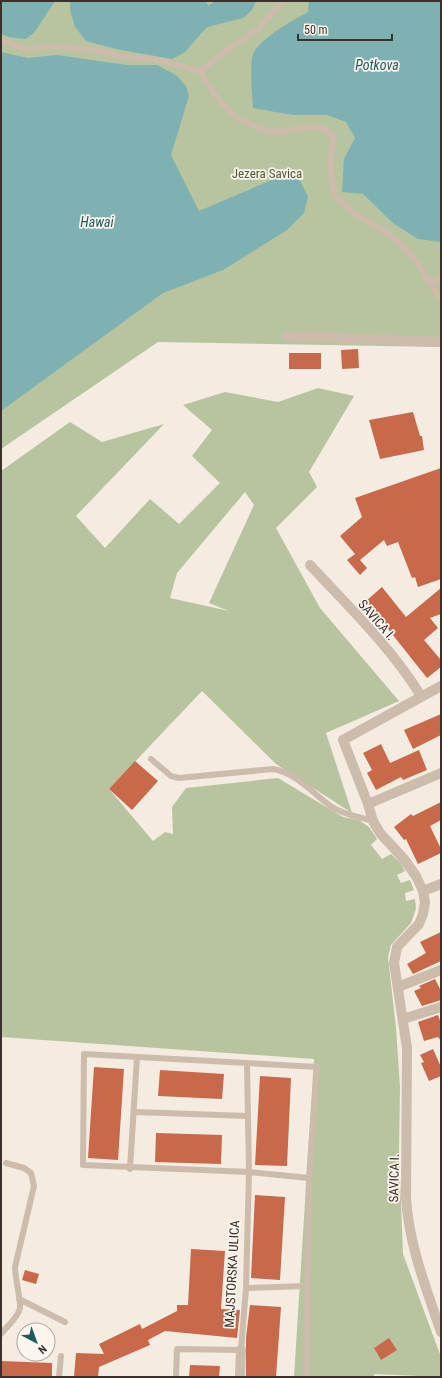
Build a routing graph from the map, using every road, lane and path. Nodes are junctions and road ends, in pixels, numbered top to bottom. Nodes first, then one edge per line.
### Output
1 (280, 4) dead end
2 (1, 41) edge
3 (200, 71) junction
4 (441, 278) edge
5 (431, 283) junction
6 (438, 296) dead end
7 (287, 336) dead end
8 (441, 342) edge
9 (310, 565) dead end
10 (441, 686) edge
11 (421, 696) junction
12 (151, 759) dead end
13 (441, 773) edge
14 (368, 804) junction
15 (373, 821) junction
16 (441, 884) edge
17 (423, 891) junction
18 (441, 970) edge
19 (398, 987) junction
20 (441, 1007) edge
21 (403, 1019) junction
22 (137, 1057) junction
23 (247, 1064) junction
24 (135, 1112) junction
25 (247, 1116) junction
26 (6, 1163) dead end
27 (130, 1169) junction
28 (249, 1172) junction
29 (309, 1178) junction
30 (306, 1286) junction
31 (246, 1288) junction
32 (19, 1299) junction
33 (65, 1322) dead end
34 (441, 1332) edge
35 (1, 1334) edge
36 (241, 1350) junction
37 (61, 1356) dead end
38 (59, 1377) edge
39 (176, 1377) edge
40 (240, 1377) edge
41 (306, 1377) edge

1 - 3 lane
2 - 3 lane
3 - 5 lane
4 - 5 lane
5 - 6 lane
7 - 8 street
9 - 11 street, SAVICA I.
10 - 11 street, SAVICA I.
11 - 14 street, SAVICA I.
12 - 15 lane
13 - 14 street
14 - 15 street, SAVICA I.
15 - 17 street, SAVICA I.
16 - 17 street
17 - 19 street, SAVICA I.
18 - 19 street
19 - 21 street, SAVICA I.
20 - 21 street
21 - 34 street, SAVICA I.
22 - 23 lane
22 - 24 lane
22 - 27 lane
23 - 25 lane, MAJSTORSKA ULICA
23 - 29 lane
24 - 25 lane
24 - 27 lane
25 - 28 lane, MAJSTORSKA ULICA
26 - 32 lane
27 - 28 lane
28 - 29 lane
28 - 31 lane, MAJSTORSKA ULICA
29 - 30 lane
30 - 31 lane
30 - 41 lane
31 - 36 lane, MAJSTORSKA ULICA
32 - 33 lane
32 - 35 lane
36 - 39 lane
36 - 40 street, MAJSTORSKA ULICA
37 - 38 lane

